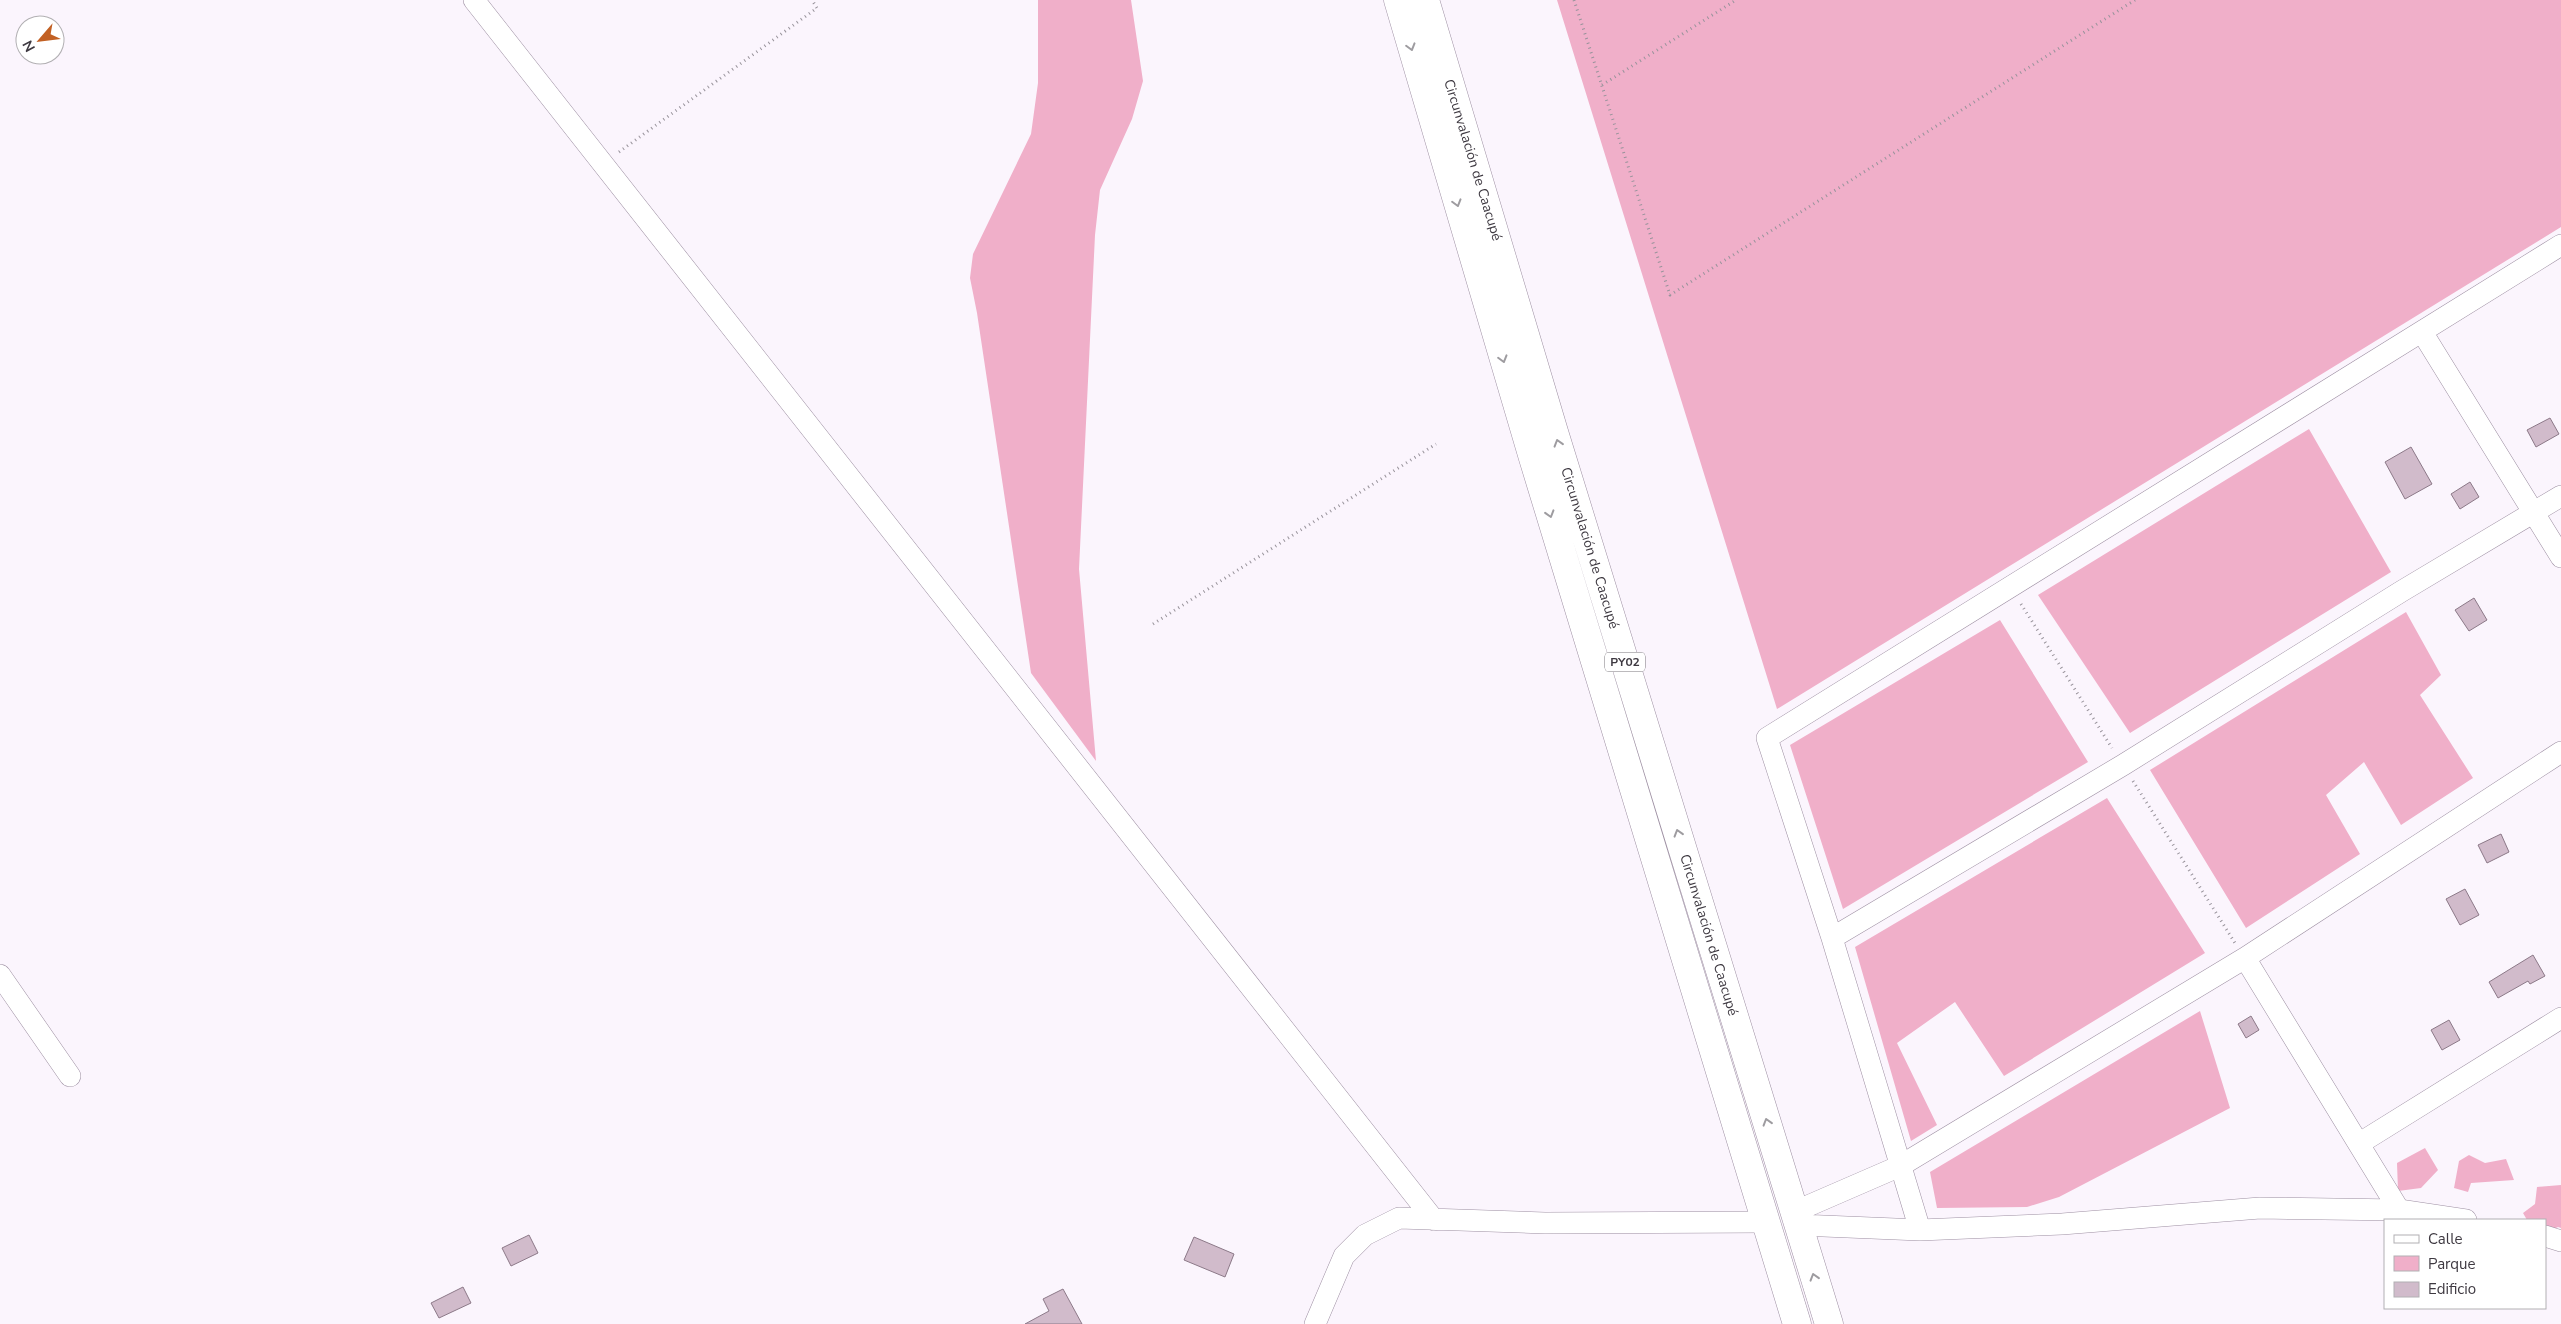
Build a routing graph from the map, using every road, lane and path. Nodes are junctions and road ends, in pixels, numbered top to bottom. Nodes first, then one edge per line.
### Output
1 (474, 0) edge
2 (812, 0) edge
3 (1398, 0) edge
4 (1425, 0) edge
5 (1574, 0) edge
6 (1736, 0) edge
7 (2135, 0) edge
8 (1602, 85) junction
9 (604, 163) junction
10 (2561, 245) edge
11 (2422, 332) junction
12 (1436, 444) dead end
13 (2561, 496) edge
14 (2534, 513) junction
15 (2561, 557) edge
16 (1153, 624) dead end
17 (2561, 752) edge
18 (1832, 938) junction
19 (2245, 958) junction
20 (0, 975) edge
21 (2561, 1018) edge
22 (70, 1076) dead end
23 (2360, 1143) junction
24 (1900, 1166) junction
25 (2399, 1210) junction
26 (1796, 1218) junction
27 (2459, 1219) edge
28 (1434, 1220) junction
29 (1766, 1222) junction
30 (1920, 1230) junction
31 (2546, 1236) edge
32 (2561, 1240) edge
33 (1315, 1324) edge
34 (1797, 1324) edge
35 (1828, 1324) edge

1 - 9 street
2 - 9 path
3 -> 29 highway, Circunvalación de Caacupé / PY02
26 -> 4 highway, Circunvalación de Caacupé / PY02
5 - 8 path
6 - 8 path
7 - 8 path
9 - 28 street
10 - 11 street
11 - 14 street
11 - 18 street
12 - 16 path
13 - 14 street
14 - 15 street
14 - 18 street
17 - 19 street
18 - 24 street
19 - 23 street
19 - 24 street
20 - 22 street
21 - 23 street
23 - 25 street
24 - 26 street
24 - 30 street
25 - 27 street
25 - 30 street
26 - 30 street
35 -> 26 highway, Circunvalación de Caacupé / PY02
28 - 29 street
28 - 33 street
29 - 34 highway, Circunvalación de Caacupé / PY02
31 - 32 street

